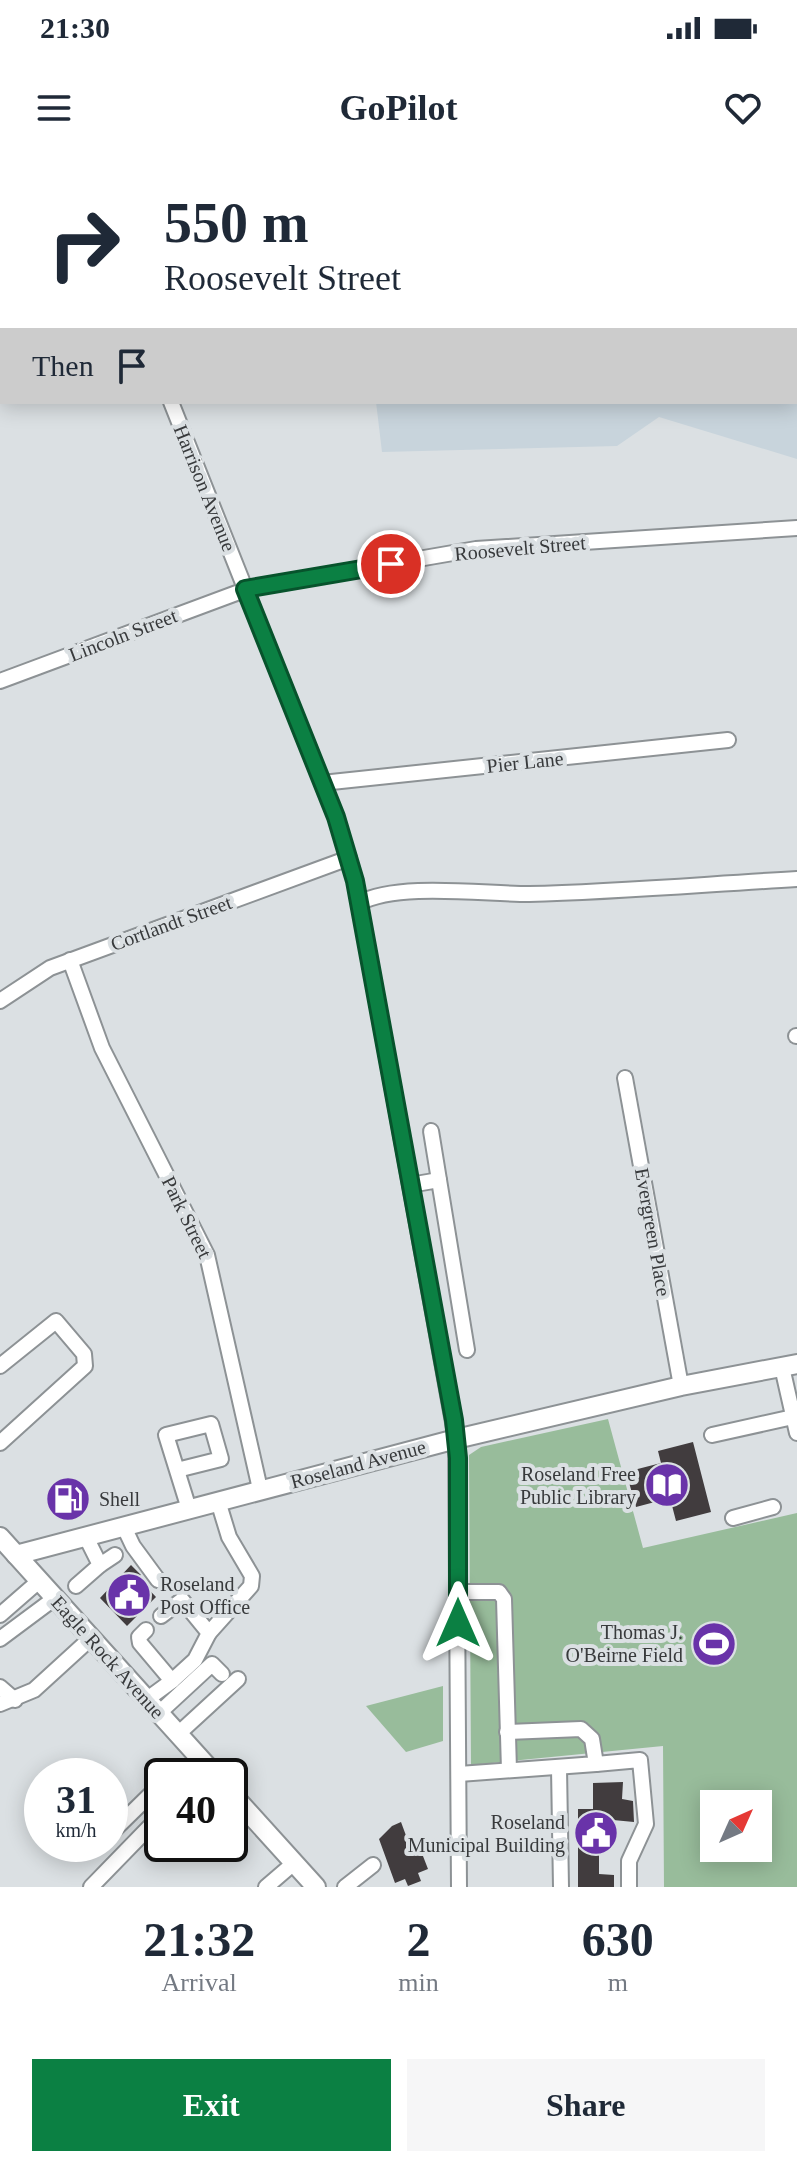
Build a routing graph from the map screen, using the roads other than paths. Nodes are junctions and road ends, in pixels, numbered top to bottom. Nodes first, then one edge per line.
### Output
1 (172, 404) edge
2 (797, 528) edge
3 (245, 589) junction
4 (0, 681) edge
5 (728, 740) dead end
6 (322, 783) junction
7 (349, 858) junction
8 (797, 879) edge
9 (359, 903) junction
10 (70, 960) junction
11 (0, 1001) edge
12 (625, 1078) dead end
13 (431, 1131) dead end
14 (439, 1180) junction
15 (410, 1185) junction
16 (467, 1350) dead end
17 (0, 1366) edge
18 (789, 1366) edge
19 (681, 1386) junction
20 (793, 1417) junction
21 (797, 1433) edge
22 (712, 1435) dead end
23 (456, 1439) junction
24 (0, 1443) edge
25 (177, 1470) dead end
26 (260, 1489) junction
27 (218, 1501) junction
28 (773, 1507) dead end
29 (189, 1509) junction
30 (733, 1518) dead end
31 (124, 1527) junction
32 (0, 1537) edge
33 (86, 1537) junction
34 (16, 1555) junction
35 (115, 1555) dead end
36 (100, 1565) junction
37 (158, 1580) dead end
38 (39, 1581) junction
39 (76, 1586) dead end
40 (458, 1592) junction
41 (55, 1598) junction
42 (0, 1615) edge
43 (161, 1616) dead end
44 (146, 1630) dead end
45 (209, 1633) junction
46 (91, 1638) junction
47 (0, 1639) edge
48 (222, 1674) dead end
49 (238, 1679) dead end
50 (172, 1681) junction
51 (0, 1687) edge
52 (8, 1702) edge
53 (153, 1706) junction
54 (507, 1732) junction
55 (178, 1734) junction
56 (196, 1758) edge
57 (596, 1764) junction
58 (559, 1768) junction
59 (509, 1770) junction
60 (459, 1774) junction
61 (144, 1801) edge
62 (248, 1812) edge
63 (128, 1817) edge
64 (144, 1832) edge
65 (128, 1849) edge
66 (115, 1862) edge
67 (294, 1863) junction
68 (373, 1865) dead end
69 (91, 1887) edge
70 (266, 1887) edge
71 (316, 1887) edge
72 (345, 1887) edge
73 (459, 1887) edge
74 (561, 1887) edge
75 (629, 1887) edge

1 - 3 street, Harrison Avenue
2 - 3 street, Roosevelt Street
3 - 4 street, Lincoln Street
3 - 6 street, Harrison Avenue
5 - 6 street, Pier Lane
6 - 7 street, Harrison Avenue
7 - 9 street, Harrison Avenue
7 - 10 street, Cortlandt Street
8 - 9 street
9 - 15 street, Harrison Avenue
10 - 11 street, Cortlandt Street
10 - 26 street, Park Street
12 - 19 street, Evergreen Place
13 - 14 street
14 - 15 street
14 - 16 street
15 - 23 street, Harrison Avenue
17 - 24 street
18 - 19 main road, Roseland Avenue
18 - 20 street
19 - 23 main road, Roseland Avenue
20 - 21 street
20 - 22 street
23 - 26 main road, Roseland Avenue
23 - 40 street, Harrison Avenue
25 - 29 street
26 - 27 main road, Roseland Avenue
27 - 29 main road, Roseland Avenue
27 - 45 street
28 - 30 street
29 - 31 main road, Roseland Avenue
31 - 33 main road, Roseland Avenue
31 - 37 street
32 - 34 main road, Eagle Rock Avenue
33 - 34 main road, Roseland Avenue
33 - 36 street
34 - 38 main road, Eagle Rock Avenue
35 - 36 street
36 - 39 street
38 - 41 main road, Eagle Rock Avenue
38 - 42 street
40 - 54 street
40 - 60 street, Harrison Avenue
41 - 46 main road, Eagle Rock Avenue
41 - 47 street
43 - 45 street
44 - 50 street
45 - 50 street
46 - 52 street
46 - 53 main road, Eagle Rock Avenue
48 - 53 street
49 - 55 street
50 - 53 street
51 - 52 street
53 - 55 main road, Eagle Rock Avenue
54 - 57 street
54 - 59 street
55 - 56 main road, Eagle Rock Avenue
57 - 58 street
57 - 75 street
58 - 59 street
58 - 74 street
59 - 60 street
60 - 73 street, Harrison Avenue
61 - 63 street
62 - 67 main road
64 - 65 street
66 - 69 street
67 - 70 street
67 - 71 main road
68 - 72 street

